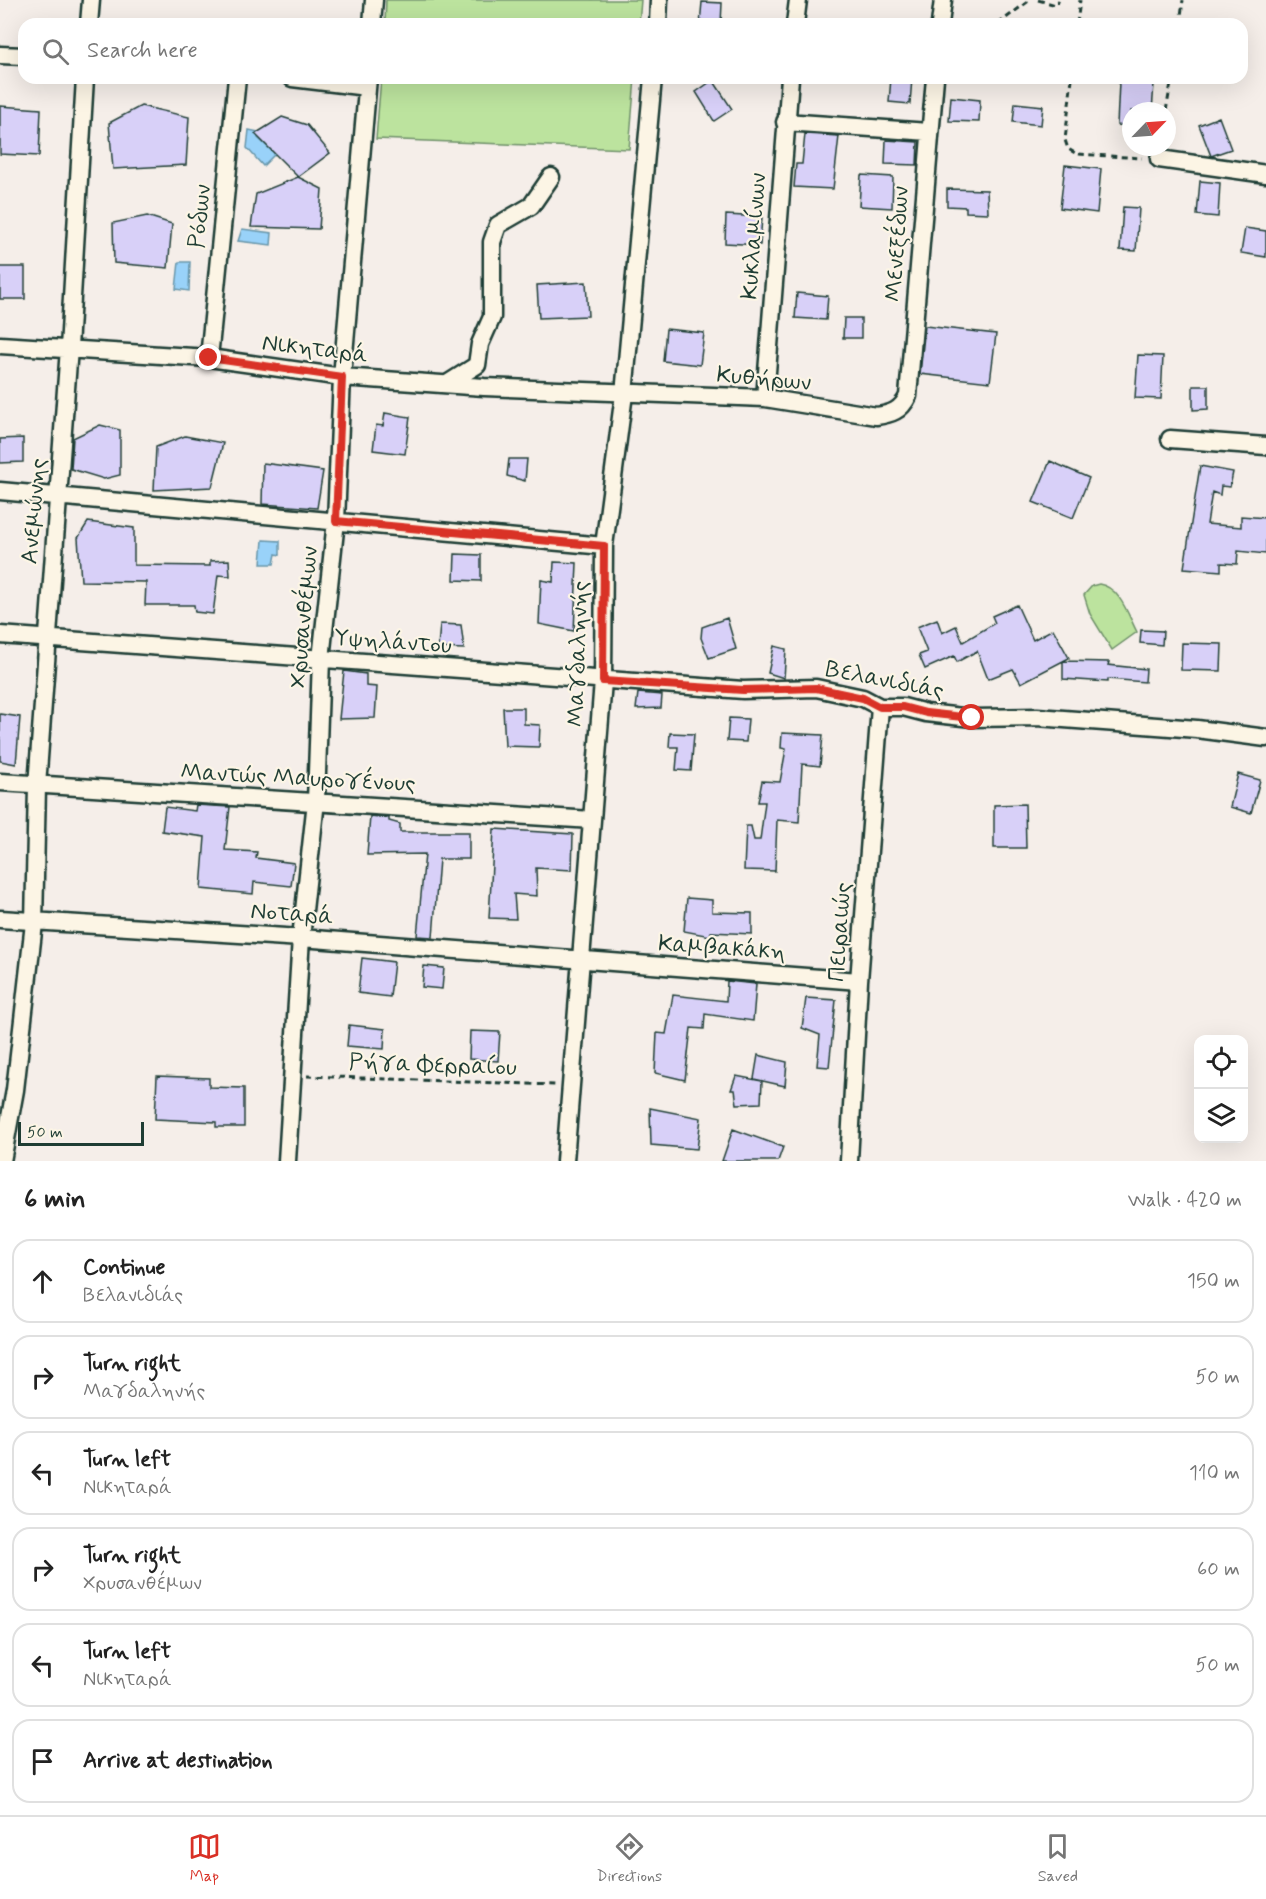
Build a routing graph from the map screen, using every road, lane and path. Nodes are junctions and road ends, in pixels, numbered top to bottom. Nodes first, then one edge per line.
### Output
1 (91, 0) edge
2 (374, 0) edge
3 (659, 0) edge
4 (798, 0) edge
5 (943, 0) edge
6 (1030, 0) edge
7 (1038, 0) edge
8 (1059, 0) edge
9 (1080, 0) edge
10 (1183, 0) edge
11 (90, 18) edge
12 (372, 18) edge
13 (658, 18) edge
14 (796, 18) edge
15 (941, 18) edge
16 (1006, 18) edge
17 (1078, 18) edge
18 (1181, 18) edge
19 (0, 55) edge
20 (18, 56) edge
21 (85, 84) edge
22 (236, 84) edge
23 (368, 84) edge
24 (652, 84) edge
25 (789, 84) edge
26 (933, 84) edge
27 (1070, 84) edge
28 (1171, 84) edge
29 (1168, 102) edge
30 (785, 122) junction
31 (928, 132) junction
32 (1159, 159) joint
33 (1266, 174) edge
34 (551, 177) dead end
35 (0, 345) edge
36 (69, 348) junction
37 (209, 358) junction
38 (342, 377) junction
39 (447, 384) junction
40 (624, 394) junction
41 (765, 398) junction
42 (898, 411) joint
43 (1170, 439) dead end
44 (1266, 447) edge
45 (0, 490) edge
46 (59, 497) junction
47 (336, 521) junction
48 (604, 546) junction
49 (0, 635) edge
50 (47, 638) junction
51 (321, 659) junction
52 (603, 681) junction
53 (880, 707) junction
54 (1266, 738) edge
55 (0, 782) edge
56 (37, 786) junction
57 (316, 801) junction
58 (592, 820) junction
59 (0, 919) edge
60 (33, 922) junction
61 (302, 938) junction
62 (580, 960) junction
63 (860, 981) junction
64 (294, 1075) junction
65 (571, 1086) junction
66 (2, 1161) edge
67 (287, 1161) edge
68 (565, 1161) edge
69 (849, 1161) edge

1 - 11 street
2 - 12 street
3 - 13 street
4 - 14 street
5 - 15 street
6 - 16 path
7 - 8 path
9 - 17 path
10 - 18 path
19 - 20 street
21 - 36 street, Ανεμώνης
22 - 37 street, Ρόδων
23 - 38 street, Χρυσανθέμων
24 - 40 street, Μαγδαληνής
25 - 30 street, Κυκλαμίνων
26 - 31 street, Μενεξέδων
27 - 32 path
28 - 29 path
30 - 31 street
30 - 41 street, Κυκλαμίνων
31 - 42 street, Μενεξέδων
32 - 33 street
34 - 39 street
35 - 36 street, Νικηταρά
36 - 37 street, Νικηταρά
36 - 46 street, Ανεμώνης
37 - 38 street, Νικηταρά
38 - 39 street, Νικηταρά
38 - 47 street, Χρυσανθέμων
39 - 40 street, Νικηταρά
40 - 41 street, Κυθήρων
40 - 48 street, Μαγδαληνής
41 - 42 street, Κυθήρων
43 - 44 street
45 - 46 street
46 - 47 street
46 - 50 street, Ανεμώνης
47 - 48 street
47 - 51 street, Χρυσανθέμων
48 - 52 street, Μαγδαληνής
49 - 50 street, Υψηλάντου
50 - 51 street, Υψηλάντου
50 - 56 street, Ανεμώνης
51 - 52 street, Υψηλάντου
51 - 57 street, Χρυσανθέμων
52 - 53 street, Βελανιδιάς
52 - 58 street, Μαγδαληνής
53 - 54 street, Βελανιδιάς
53 - 63 street, Πειραιώς
55 - 56 street, Μαντώς Μαυρογένους
56 - 57 street, Μαντώς Μαυρογένους
56 - 60 street, Ανεμώνης
57 - 58 street, Μαντώς Μαυρογένους
57 - 61 street, Χρυσανθέμων
58 - 62 street, Μαγδαληνής
59 - 60 street, Νοταρά
60 - 61 street, Νοταρά
60 - 66 street, Ανεμώνης
61 - 62 street, Νοταρά
61 - 64 street, Χρυσανθέμων
62 - 63 street, Καμβακάκη
62 - 65 street, Μαγδαληνής
63 - 69 street, Πειραιώς
64 - 65 path, Ρήγα Φερραίου
64 - 67 street, Χρυσανθέμων
65 - 68 street, Μαγδαληνής

